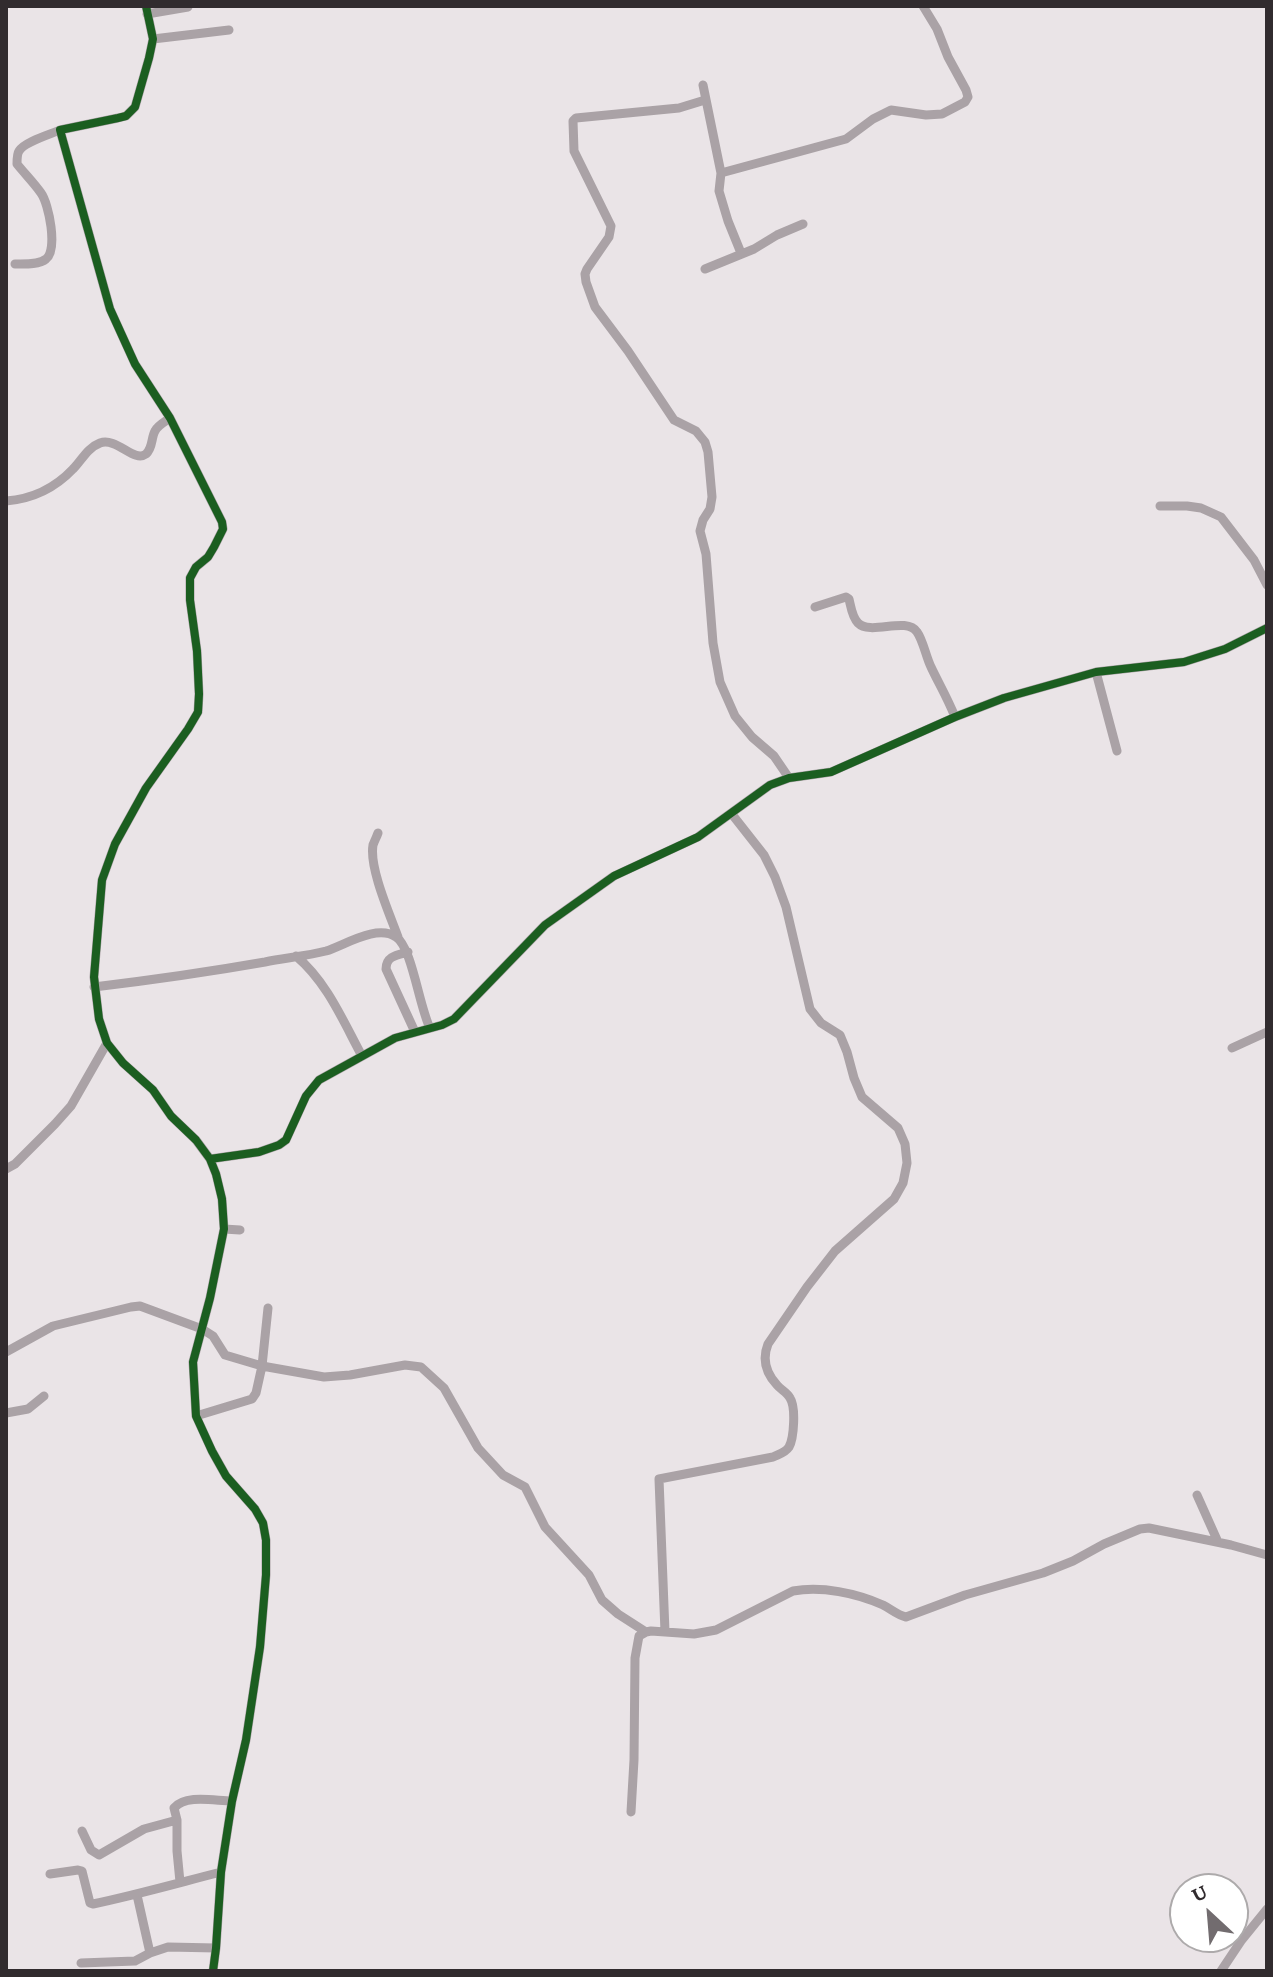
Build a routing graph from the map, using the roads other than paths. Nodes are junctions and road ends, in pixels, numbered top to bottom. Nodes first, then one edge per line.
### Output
1 (923, 6) edge
2 (188, 7) edge
3 (147, 10) edge
4 (229, 30) dead end
5 (153, 39) junction
6 (703, 85) dead end
7 (705, 100) junction
8 (60, 130) junction
9 (721, 173) junction
10 (803, 224) dead end
11 (741, 253) junction
12 (15, 264) dead end
13 (705, 269) dead end
14 (170, 418) junction
15 (6, 501) edge
16 (1160, 506) dead end
17 (1267, 585) edge
18 (815, 607) dead end
19 (1267, 628) edge
20 (1096, 672) junction
21 (955, 717) junction
22 (1117, 751) dead end
23 (789, 778) junction
24 (731, 813) junction
25 (378, 833) dead end
26 (398, 937) junction
27 (408, 952) junction
28 (296, 956) junction
29 (94, 987) junction
30 (430, 1028) junction
31 (415, 1032) junction
32 (1267, 1032) edge
33 (107, 1043) junction
34 (1232, 1048) dead end
35 (362, 1056) junction
36 (210, 1159) junction
37 (6, 1169) edge
38 (224, 1229) junction
39 (240, 1230) dead end
40 (268, 1308) dead end
41 (202, 1329) junction
42 (6, 1352) edge
43 (262, 1366) junction
44 (44, 1396) dead end
45 (6, 1413) edge
46 (196, 1416) junction
47 (1197, 1495) dead end
48 (1218, 1542) junction
49 (1267, 1555) edge
50 (646, 1632) junction
51 (665, 1632) junction
52 (232, 1801) junction
53 (631, 1812) dead end
54 (177, 1820) junction
55 (82, 1831) dead end
56 (221, 1872) junction
57 (50, 1874) dead end
58 (180, 1882) junction
59 (137, 1895) junction
60 (1267, 1909) edge
61 (216, 1948) junction
62 (150, 1953) junction
63 (81, 1963) dead end
64 (213, 1971) edge
65 (1221, 1971) edge

1 - 9 street
2 - 3 street
3 - 5 street
4 - 5 street
5 - 8 street
6 - 7 street
7 - 9 street
7 - 23 street
8 - 12 street
8 - 14 street
9 - 11 street
10 - 11 street
11 - 13 street
14 - 15 street
14 - 29 street
16 - 17 street
18 - 21 street
19 - 20 street
20 - 21 street
20 - 22 street
21 - 23 street
23 - 24 street
24 - 30 street
24 - 51 street
25 - 26 street
26 - 27 street
26 - 28 street
27 - 30 street
27 - 31 street
28 - 29 street
28 - 35 street
29 - 33 street
30 - 31 street
31 - 35 street
32 - 34 street
33 - 36 street
33 - 37 street
35 - 36 street
36 - 38 street
38 - 39 street
38 - 41 street
40 - 43 street
41 - 42 street
41 - 43 street
41 - 46 street
43 - 46 street
43 - 50 street
44 - 45 street
46 - 52 street
47 - 48 street
48 - 49 street
48 - 51 street
50 - 51 street
50 - 53 street
52 - 54 street
52 - 56 street
54 - 55 street
54 - 58 street
56 - 58 street
56 - 61 street
57 - 59 street
58 - 59 street
59 - 62 street
60 - 65 street
61 - 62 street
61 - 64 street
62 - 63 street

